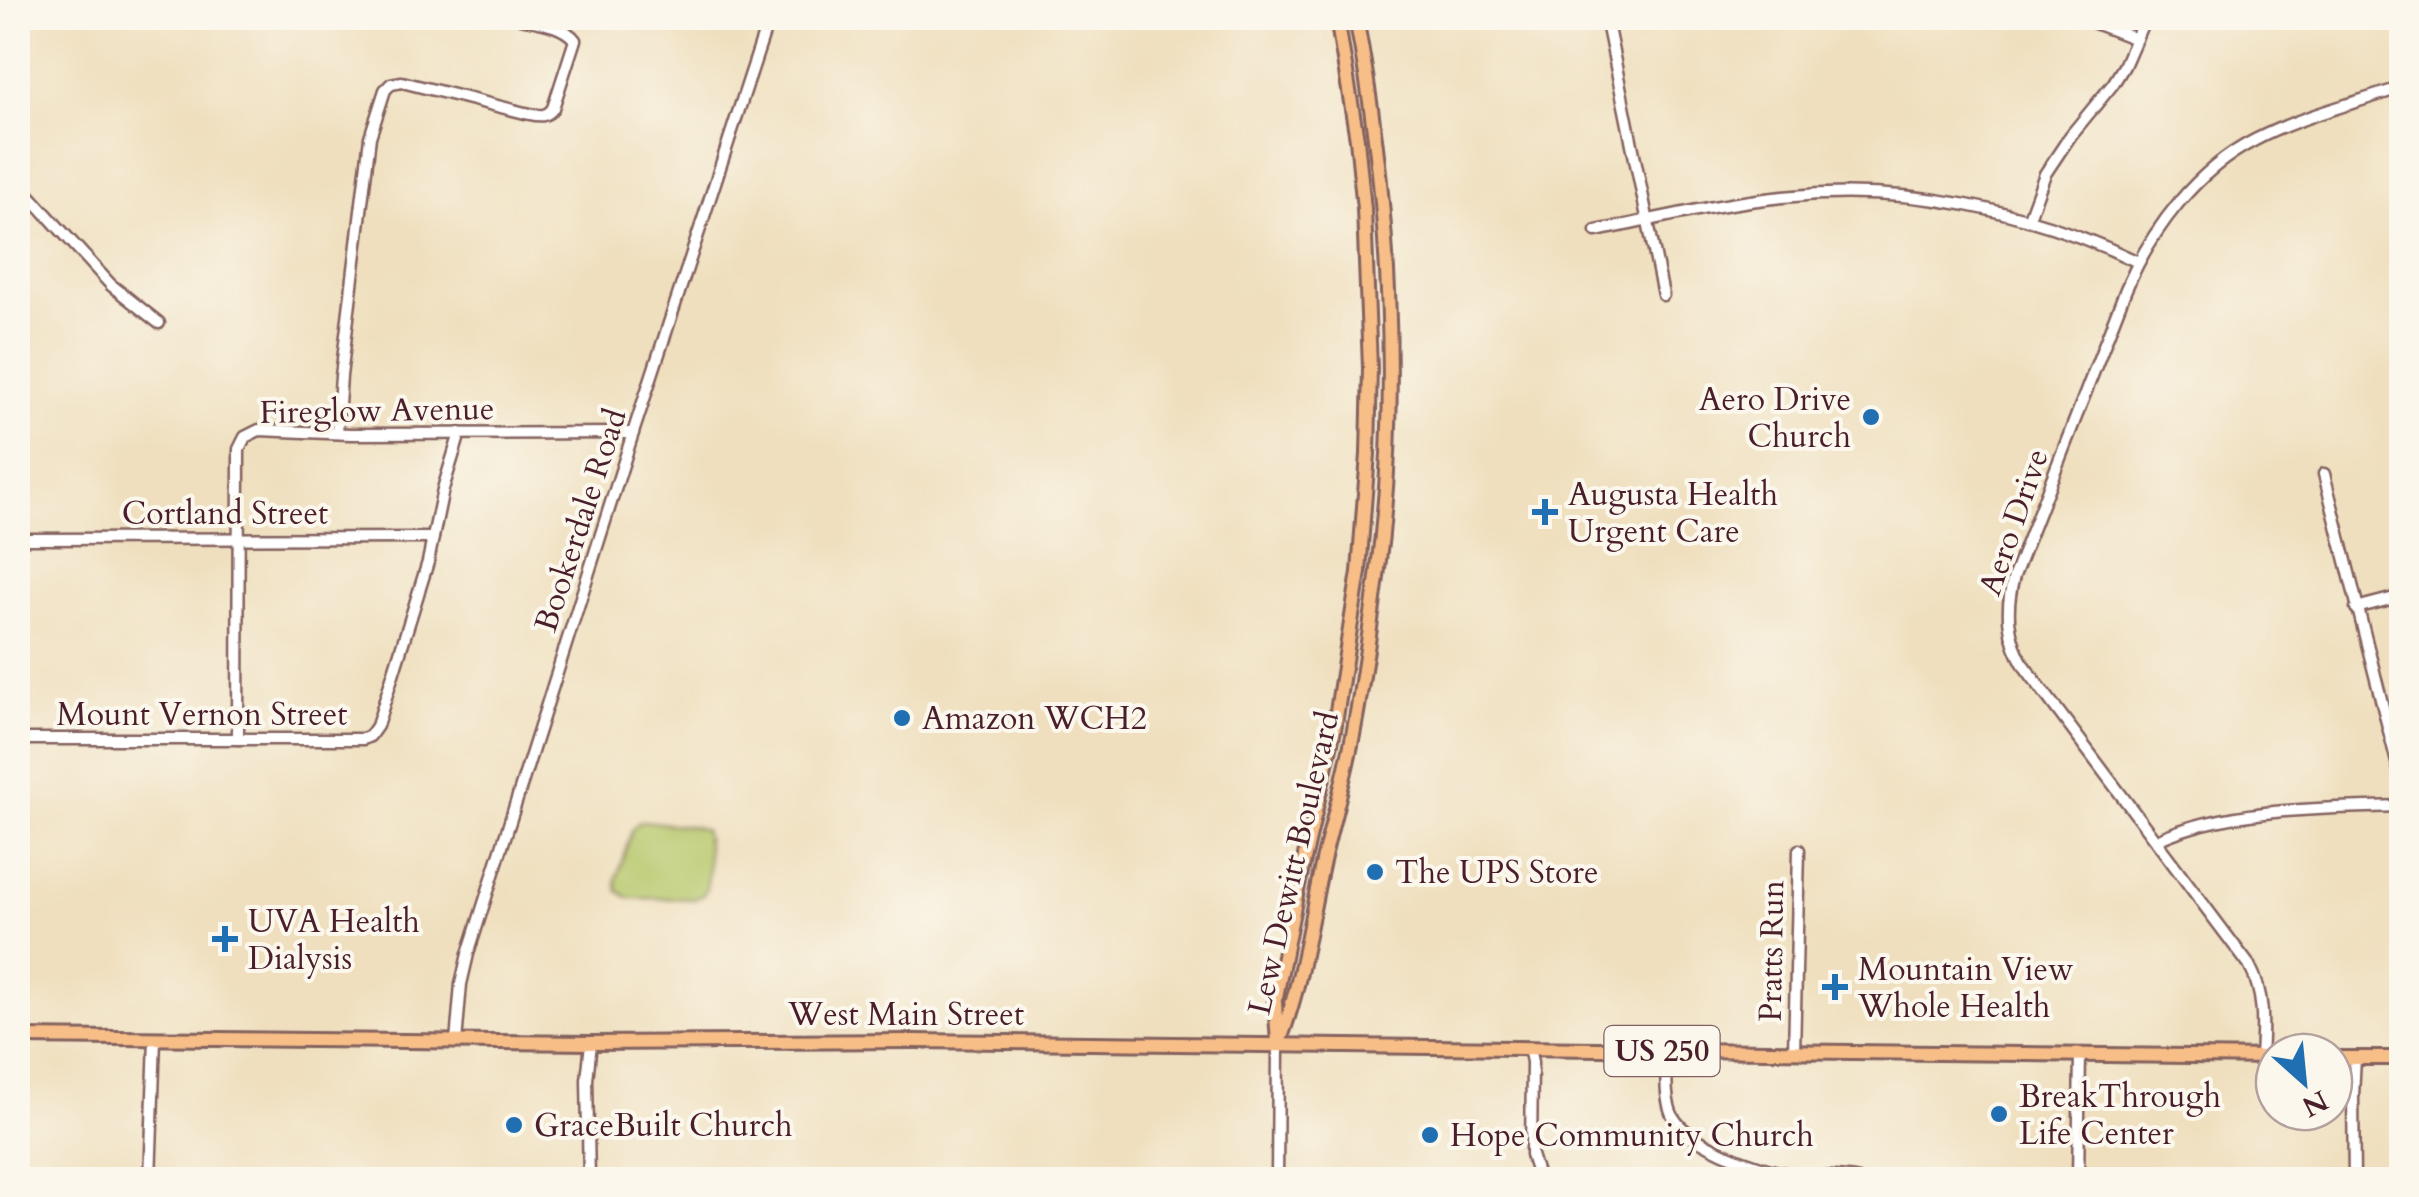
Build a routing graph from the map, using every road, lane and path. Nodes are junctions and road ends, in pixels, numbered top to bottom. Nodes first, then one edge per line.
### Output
1 (520, 18) edge
2 (769, 18) edge
3 (1337, 18) edge
4 (1356, 18) edge
5 (1606, 18) edge
6 (2082, 18) edge
7 (2146, 18) edge
8 (2136, 38) junction
9 (1363, 56) junction
10 (1345, 58) junction
11 (2402, 87) edge
12 (18, 183) edge
13 (2028, 220) junction
14 (1648, 221) junction
15 (1596, 231) dead end
16 (2138, 262) junction
17 (1663, 294) dead end
18 (160, 323) dead end
19 (336, 433) junction
20 (460, 433) junction
21 (634, 433) junction
22 (2324, 474) dead end
23 (239, 538) junction
24 (433, 538) junction
25 (18, 539) edge
26 (2402, 596) edge
27 (2356, 608) junction
28 (18, 738) edge
29 (238, 739) junction
30 (2402, 782) edge
31 (2402, 806) edge
32 (2157, 840) junction
33 (1799, 850) dead end
34 (2265, 1032) edge
35 (18, 1037) edge
36 (155, 1039) junction
37 (456, 1042) junction
38 (591, 1043) junction
39 (1278, 1045) junction
40 (1529, 1048) junction
41 (1667, 1051) junction
42 (1794, 1052) junction
43 (2080, 1055) junction
44 (2254, 1057) edge
45 (2355, 1058) joint
46 (2402, 1058) edge
47 (2078, 1178) edge
48 (150, 1180) edge
49 (589, 1180) edge
50 (1277, 1180) edge
51 (1539, 1180) edge
52 (1859, 1180) edge
53 (2354, 1180) edge

1 - 19 street
2 - 21 street, Bookerdale Road
3 - 10 main road, Lew Dewitt Boulevard
4 - 9 main road, Lew Dewitt Boulevard
5 - 14 street
6 - 8 street
7 - 8 street
8 - 13 street
9 - 10 street
9 - 39 main road, Lew Dewitt Boulevard
10 - 39 main road, Lew Dewitt Boulevard
11 - 16 street, Aero Drive
12 - 18 street
13 - 14 street
13 - 16 street
14 - 15 street
14 - 17 street
16 - 32 street, Aero Drive
19 - 20 street, Fireglow Avenue
19 - 23 street, Fireglow Avenue
20 - 21 street, Fireglow Avenue
20 - 24 street, Mount Vernon Street
21 - 37 street, Bookerdale Road
22 - 27 street
23 - 24 street, Cortland Street
23 - 25 street, Cortland Street
23 - 29 street, Fireglow Avenue
24 - 29 street, Mount Vernon Street
26 - 27 street
27 - 30 street
28 - 29 street, Mount Vernon Street
31 - 32 street
32 - 34 street, Aero Drive
33 - 42 street, Pratts Run
35 - 36 main road, West Main Street / US 250
36 - 37 main road, West Main Street / US 250
36 - 48 street
37 - 38 main road, West Main Street / US 250
38 - 39 main road, West Main Street / US 250
38 - 49 street
39 - 40 main road, West Main Street / US 250
39 - 50 street
40 - 41 main road, West Main Street / US 250
40 - 51 street
41 - 42 main road, West Main Street / US 250
41 - 52 street
42 - 43 main road, US 250
43 - 44 main road, US 250
43 - 47 street
45 - 46 main road
45 - 53 street

